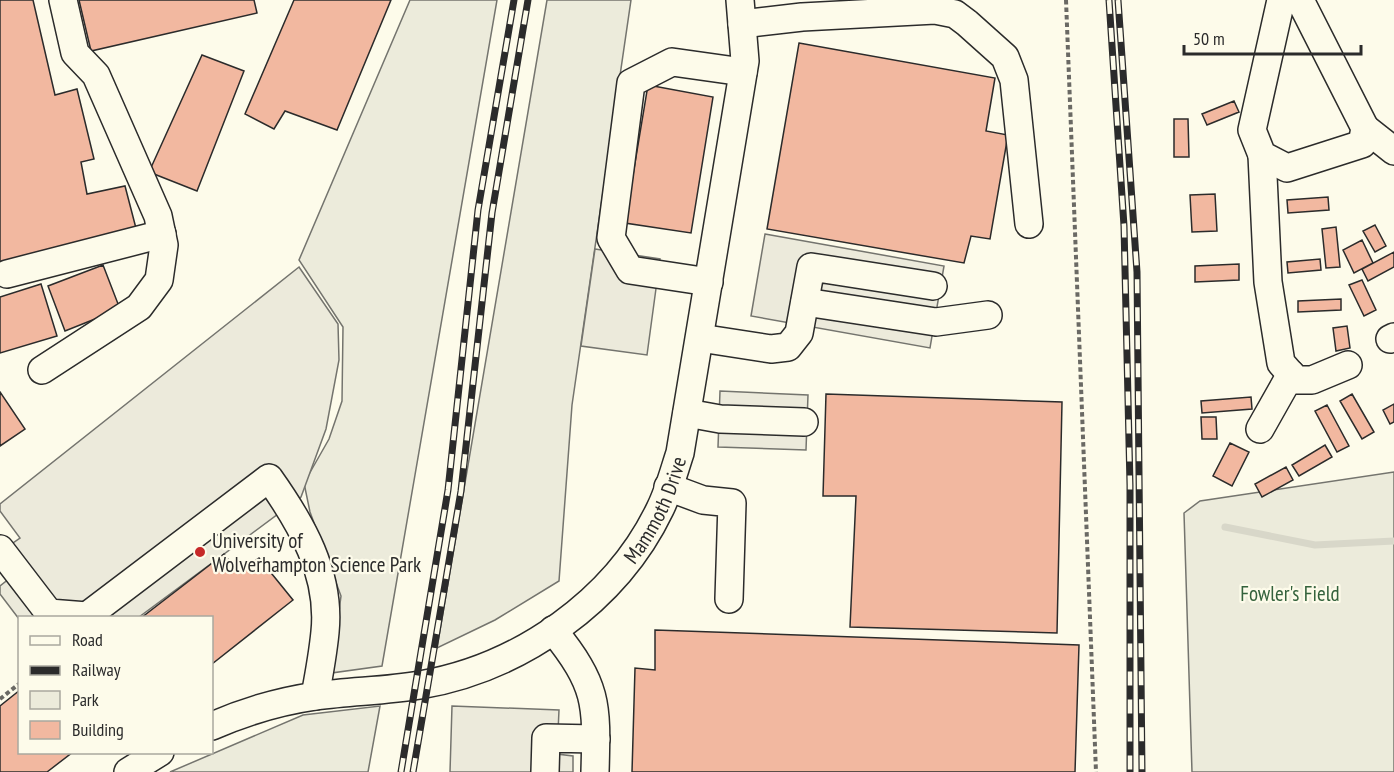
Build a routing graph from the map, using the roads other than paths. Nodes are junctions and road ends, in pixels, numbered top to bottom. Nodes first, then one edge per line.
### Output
1 (63, 0) edge
2 (1281, 0) edge
3 (1300, 0) edge
4 (741, 12) edge
5 (743, 72) junction
6 (1365, 128) junction
7 (1394, 151) edge
8 (1262, 155) junction
9 (1029, 224) dead end
10 (162, 234) junction
11 (6, 274) dead end
12 (709, 282) junction
13 (933, 286) dead end
14 (805, 302) junction
15 (988, 315) dead end
16 (700, 338) junction
17 (1348, 365) dead end
18 (42, 369) dead end
19 (1291, 374) junction
20 (687, 413) junction
21 (804, 422) dead end
22 (1260, 429) dead end
23 (668, 487) junction
24 (0, 549) edge
25 (729, 599) dead end
26 (553, 630) junction
27 (315, 696) junction
28 (213, 726) edge
29 (596, 739) junction
30 (158, 754) edge
31 (128, 772) edge
32 (545, 772) edge
33 (594, 772) edge

1 - 10 street
2 - 8 street
3 - 6 street
4 - 5 street, Mammoth Drive
4 - 9 street
5 - 12 street, Mammoth Drive
5 - 12 street
6 - 7 street
6 - 8 street
8 - 19 street
10 - 11 street
10 - 18 street
12 - 16 street, Mammoth Drive
13 - 14 street
14 - 15 street
14 - 16 street
16 - 20 street, Mammoth Drive
17 - 19 street
19 - 22 street
20 - 21 street
20 - 23 street, Mammoth Drive
23 - 25 street
23 - 26 street, Mammoth Drive
24 - 27 street
26 - 27 street, Mammoth Drive
26 - 29 street
27 - 28 street, Mammoth Drive
29 - 32 street
29 - 33 street
30 - 31 street

